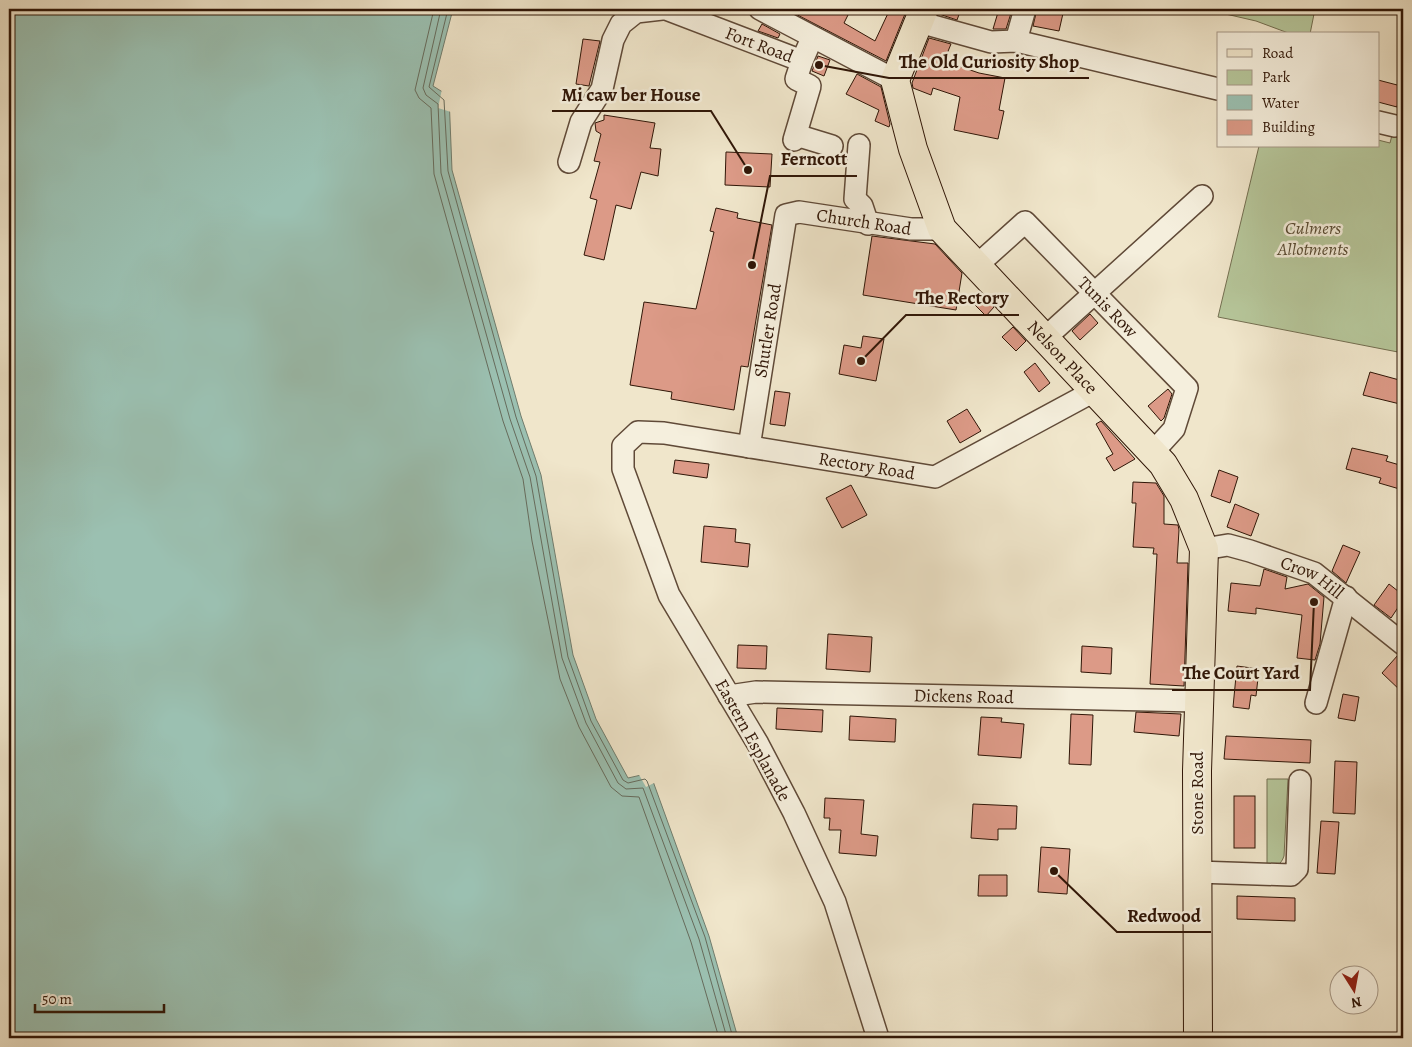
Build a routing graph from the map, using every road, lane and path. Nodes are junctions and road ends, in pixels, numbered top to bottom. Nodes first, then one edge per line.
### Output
1 (662, 9) edge
2 (666, 9) edge
3 (760, 9) edge
4 (1024, 9) edge
5 (922, 15) edge
6 (812, 38) junction
7 (1016, 41) junction
8 (802, 61) junction
9 (894, 80) junction
10 (1217, 89) edge
11 (859, 145) dead end
12 (832, 146) dead end
13 (569, 162) dead end
14 (1202, 196) dead end
15 (786, 215) joint
16 (868, 224) junction
17 (942, 229) junction
18 (975, 267) junction
19 (1093, 294) junction
20 (1045, 338) junction
21 (1096, 390) junction
22 (623, 446) joint
23 (748, 447) junction
24 (1153, 452) junction
25 (1204, 548) junction
26 (1346, 597) junction
27 (1403, 644) edge
28 (730, 696) junction
29 (1198, 701) junction
30 (1316, 703) dead end
31 (1300, 781) dead end
32 (1197, 872) junction
33 (878, 1038) edge
34 (1198, 1038) edge

1 - 13 street
2 - 8 street, Fort Road
3 - 6 street
4 - 7 street
5 - 7 street
5 - 9 main road
6 - 8 street, Fort Road
6 - 9 street
7 - 10 street
8 - 12 street
9 - 17 main road, Nelson Place
11 - 16 street
14 - 19 street
15 - 16 street, Church Road
15 - 23 street, Shutler Road
16 - 17 street, Church Road
17 - 18 main road, Nelson Place
18 - 19 street, Tunis Row
18 - 20 main road, Nelson Place
19 - 20 street
19 - 24 street, Tunis Row
20 - 21 main road, Nelson Place
21 - 23 street, Rectory Road
21 - 24 main road, Nelson Place
22 - 23 street, Rectory Road
22 - 28 street, Eastern Esplanade
24 - 25 main road, Nelson Place
25 - 26 street, Crow Hill
25 - 29 main road, Stone Road
26 - 27 street, Crow Hill
26 - 30 street
28 - 29 street, Dickens Road
28 - 33 street, Eastern Esplanade
29 - 32 main road, Stone Road
31 - 32 street
32 - 34 main road, Stone Road

